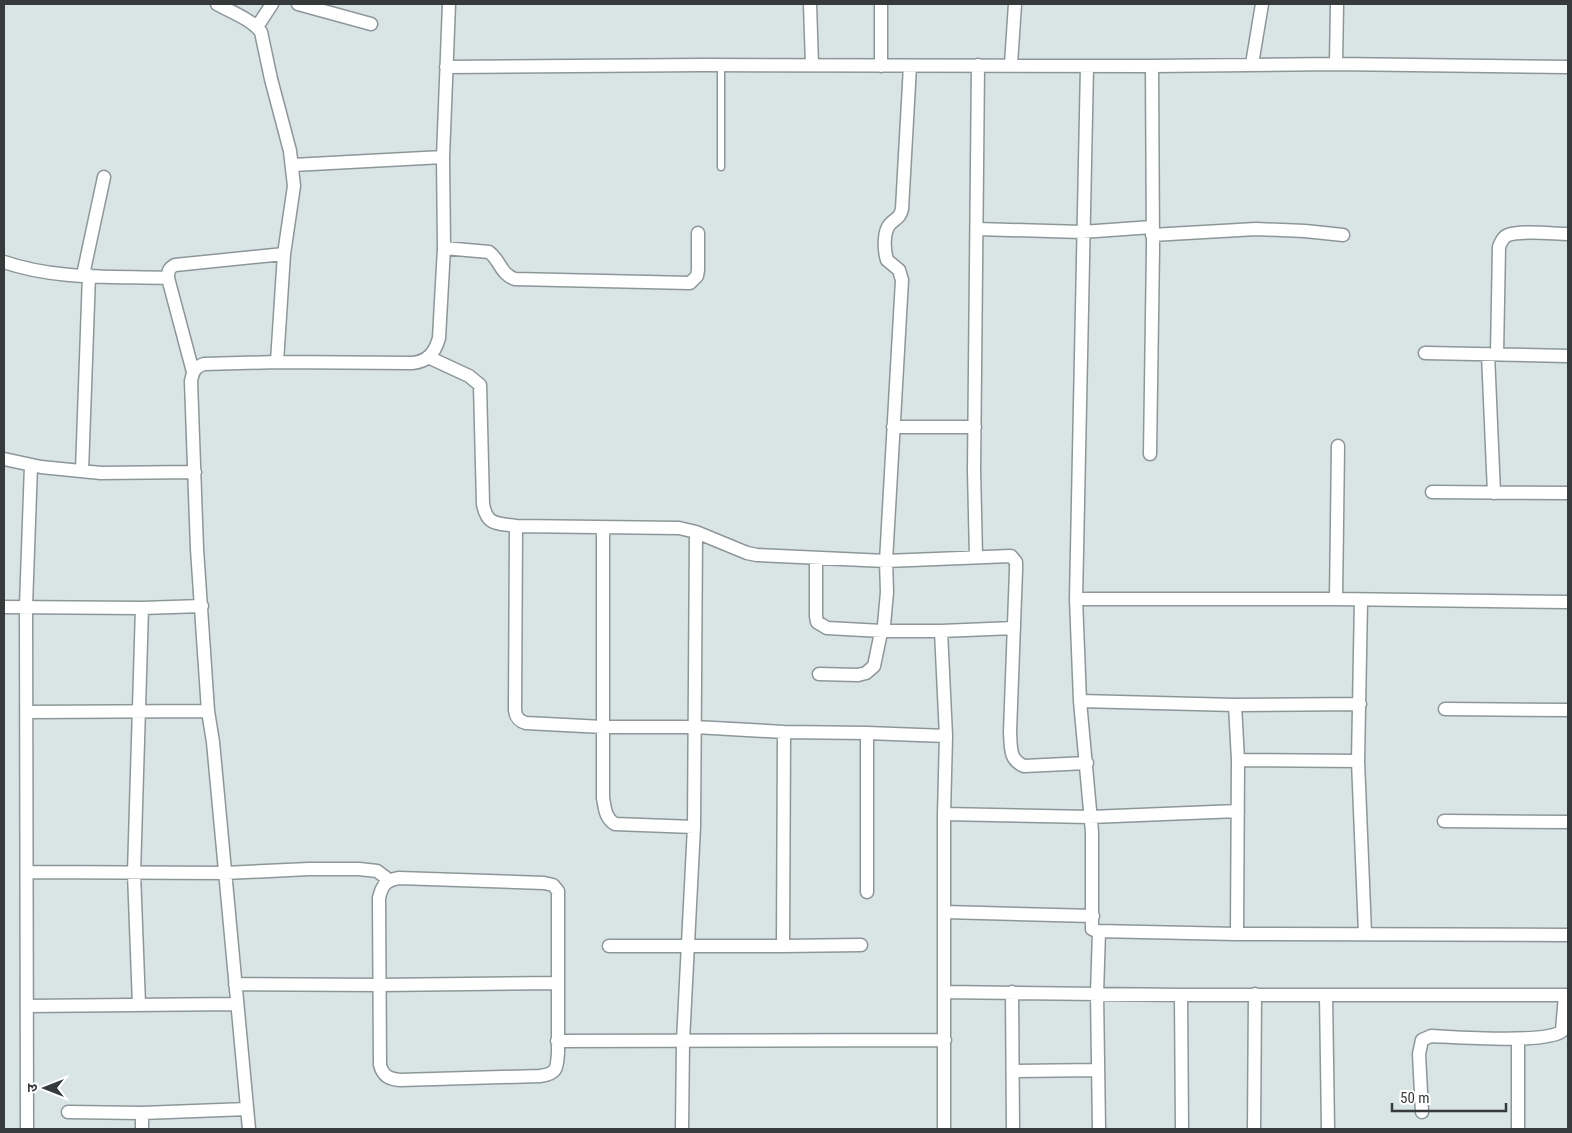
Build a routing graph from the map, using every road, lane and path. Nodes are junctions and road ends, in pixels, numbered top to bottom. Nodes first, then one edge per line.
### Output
1 (217, 4) edge
2 (272, 4) edge
3 (298, 4) edge
4 (449, 4) edge
5 (810, 4) edge
6 (881, 4) edge
7 (1015, 4) edge
8 (1262, 4) edge
9 (1337, 4) edge
10 (313, 6) edge
11 (371, 24) dead end
12 (258, 27) junction
13 (721, 64) junction
14 (1011, 64) junction
15 (1252, 64) junction
16 (1336, 64) junction
17 (812, 65) junction
18 (978, 65) junction
19 (881, 66) junction
20 (910, 66) junction
21 (1087, 66) junction
22 (1152, 66) junction
23 (446, 67) junction
24 (1568, 67) edge
25 (443, 157) junction
26 (293, 165) junction
27 (721, 167) dead end
28 (104, 177) dead end
29 (977, 229) junction
30 (1152, 231) junction
31 (1082, 232) junction
32 (698, 233) dead end
33 (1568, 234) edge
34 (1342, 235) dead end
35 (444, 248) junction
36 (284, 254) junction
37 (4, 262) edge
38 (86, 275) junction
39 (168, 278) junction
40 (1425, 353) dead end
41 (1493, 354) junction
42 (1568, 356) edge
43 (428, 357) junction
44 (277, 362) junction
45 (192, 372) junction
46 (893, 427) junction
47 (975, 427) junction
48 (1338, 446) dead end
49 (1150, 454) dead end
50 (4, 459) edge
51 (30, 464) junction
52 (82, 472) junction
53 (194, 472) junction
54 (1432, 492) dead end
55 (1494, 492) junction
56 (1568, 493) edge
57 (516, 526) junction
58 (603, 528) junction
59 (696, 532) junction
60 (976, 556) junction
61 (816, 559) junction
62 (886, 561) junction
63 (1076, 599) junction
64 (1336, 599) junction
65 (1361, 600) junction
66 (1568, 602) edge
67 (26, 606) junction
68 (202, 606) junction
69 (4, 607) edge
70 (142, 608) junction
71 (1014, 628) junction
72 (882, 631) junction
73 (941, 631) junction
74 (819, 674) dead end
75 (1080, 701) junction
76 (1360, 704) junction
77 (1235, 705) junction
78 (1445, 709) dead end
79 (1568, 710) edge
80 (208, 711) junction
81 (27, 712) junction
82 (139, 712) junction
83 (603, 727) junction
84 (695, 727) junction
85 (784, 732) junction
86 (867, 733) junction
87 (946, 736) junction
88 (1238, 760) junction
89 (1358, 761) junction
90 (1086, 763) junction
91 (1238, 811) junction
92 (944, 814) junction
93 (1090, 817) junction
94 (1444, 821) dead end
95 (1568, 822) edge
96 (694, 827) junction
97 (28, 872) junction
98 (134, 873) junction
99 (225, 873) junction
100 (389, 880) junction
101 (867, 892) dead end
102 (944, 912) junction
103 (1093, 916) junction
104 (1099, 931) junction
105 (1365, 933) junction
106 (1237, 934) junction
107 (1568, 935) edge
108 (688, 945) junction
109 (861, 945) dead end
110 (609, 946) dead end
111 (782, 946) junction
112 (557, 983) junction
113 (236, 984) junction
114 (379, 985) junction
115 (945, 992) junction
116 (1012, 992) junction
117 (1097, 994) junction
118 (1255, 994) junction
119 (1180, 995) junction
120 (1326, 995) junction
121 (1566, 995) edge
122 (238, 1004) junction
123 (139, 1005) junction
124 (27, 1006) junction
125 (1518, 1038) junction
126 (944, 1040) junction
127 (557, 1041) junction
128 (684, 1041) junction
129 (1097, 1070) junction
130 (1013, 1071) junction
131 (247, 1109) junction
132 (68, 1112) dead end
133 (1422, 1112) dead end
134 (142, 1113) junction
135 (28, 1129) edge
136 (142, 1129) edge
137 (249, 1129) edge
138 (682, 1129) edge
139 (944, 1129) edge
140 (1012, 1129) edge
141 (1099, 1129) edge
142 (1182, 1129) edge
143 (1254, 1129) edge
144 (1328, 1129) edge
145 (1518, 1129) edge

1 - 12 street
2 - 12 street
3 - 10 street
4 - 23 street
5 - 17 street
6 - 19 street
7 - 14 street
8 - 15 street
9 - 16 street
10 - 11 street
12 - 26 street
13 - 17 street
13 - 23 street
13 - 27 lane
14 - 18 street
14 - 21 street
15 - 16 street
15 - 22 street
16 - 24 street
17 - 19 street
18 - 20 street
18 - 29 street
19 - 20 street
20 - 46 street
21 - 22 street
21 - 31 street
22 - 30 street
23 - 25 street
25 - 26 street
25 - 35 street
26 - 36 street
28 - 38 street
29 - 31 street
29 - 47 street
30 - 31 street
30 - 34 street
30 - 49 street
31 - 63 street
32 - 35 street
33 - 41 street
35 - 43 street
36 - 39 street
36 - 44 street
37 - 38 street
38 - 39 street
38 - 52 street
39 - 45 street
40 - 41 street
41 - 42 street
41 - 55 street
43 - 44 street
43 - 57 street
44 - 45 street
45 - 53 street
46 - 47 street
46 - 62 street
47 - 60 street
48 - 64 street
50 - 51 street
51 - 52 street
51 - 67 street
52 - 53 street
53 - 68 street
54 - 55 street
55 - 56 street
57 - 58 street
57 - 83 street
58 - 59 street
58 - 83 street
59 - 61 street
59 - 84 street
60 - 62 street
60 - 71 street
61 - 62 street
61 - 72 street
62 - 72 street
63 - 64 street
63 - 75 street
64 - 65 street
65 - 66 street
65 - 76 street
67 - 69 street
67 - 70 street
67 - 81 street
68 - 70 street
68 - 80 street
70 - 82 street
71 - 73 street
71 - 90 street
72 - 73 street
72 - 74 street
73 - 87 street
75 - 77 street
75 - 90 street
76 - 77 street
76 - 89 street
77 - 88 street
78 - 79 street
80 - 82 street
80 - 99 street
81 - 82 street
81 - 97 street
82 - 98 street
83 - 84 street
83 - 96 street
84 - 85 street
84 - 96 street
85 - 86 street
85 - 111 street
86 - 87 street
86 - 101 street
87 - 92 street
88 - 89 street
88 - 91 street
89 - 105 street
90 - 93 street
91 - 93 street
91 - 106 street
92 - 93 street
92 - 102 street
93 - 103 street
94 - 95 street
96 - 108 street
97 - 98 street
97 - 124 street
98 - 99 street
98 - 123 street
99 - 100 street
99 - 113 street
100 - 112 street
100 - 114 street
102 - 103 street
102 - 115 street
103 - 104 street
104 - 106 street
104 - 117 street
105 - 106 street
105 - 107 street
108 - 110 street
108 - 111 street
108 - 128 street
109 - 111 street
112 - 114 street
112 - 127 street
113 - 114 street
113 - 122 street
114 - 127 street
115 - 116 street
115 - 126 street
116 - 117 street
116 - 130 street
117 - 119 street
117 - 129 street
118 - 119 street
118 - 120 street
118 - 143 street
119 - 142 street
120 - 121 street
120 - 144 street
121 - 125 street
122 - 123 street
122 - 131 street
123 - 124 street
124 - 135 street
125 - 133 street
125 - 145 street
126 - 128 street
126 - 139 street
127 - 128 street
128 - 138 street
129 - 130 street
129 - 141 street
130 - 140 street
131 - 134 street
131 - 137 street
132 - 134 street
134 - 136 street

